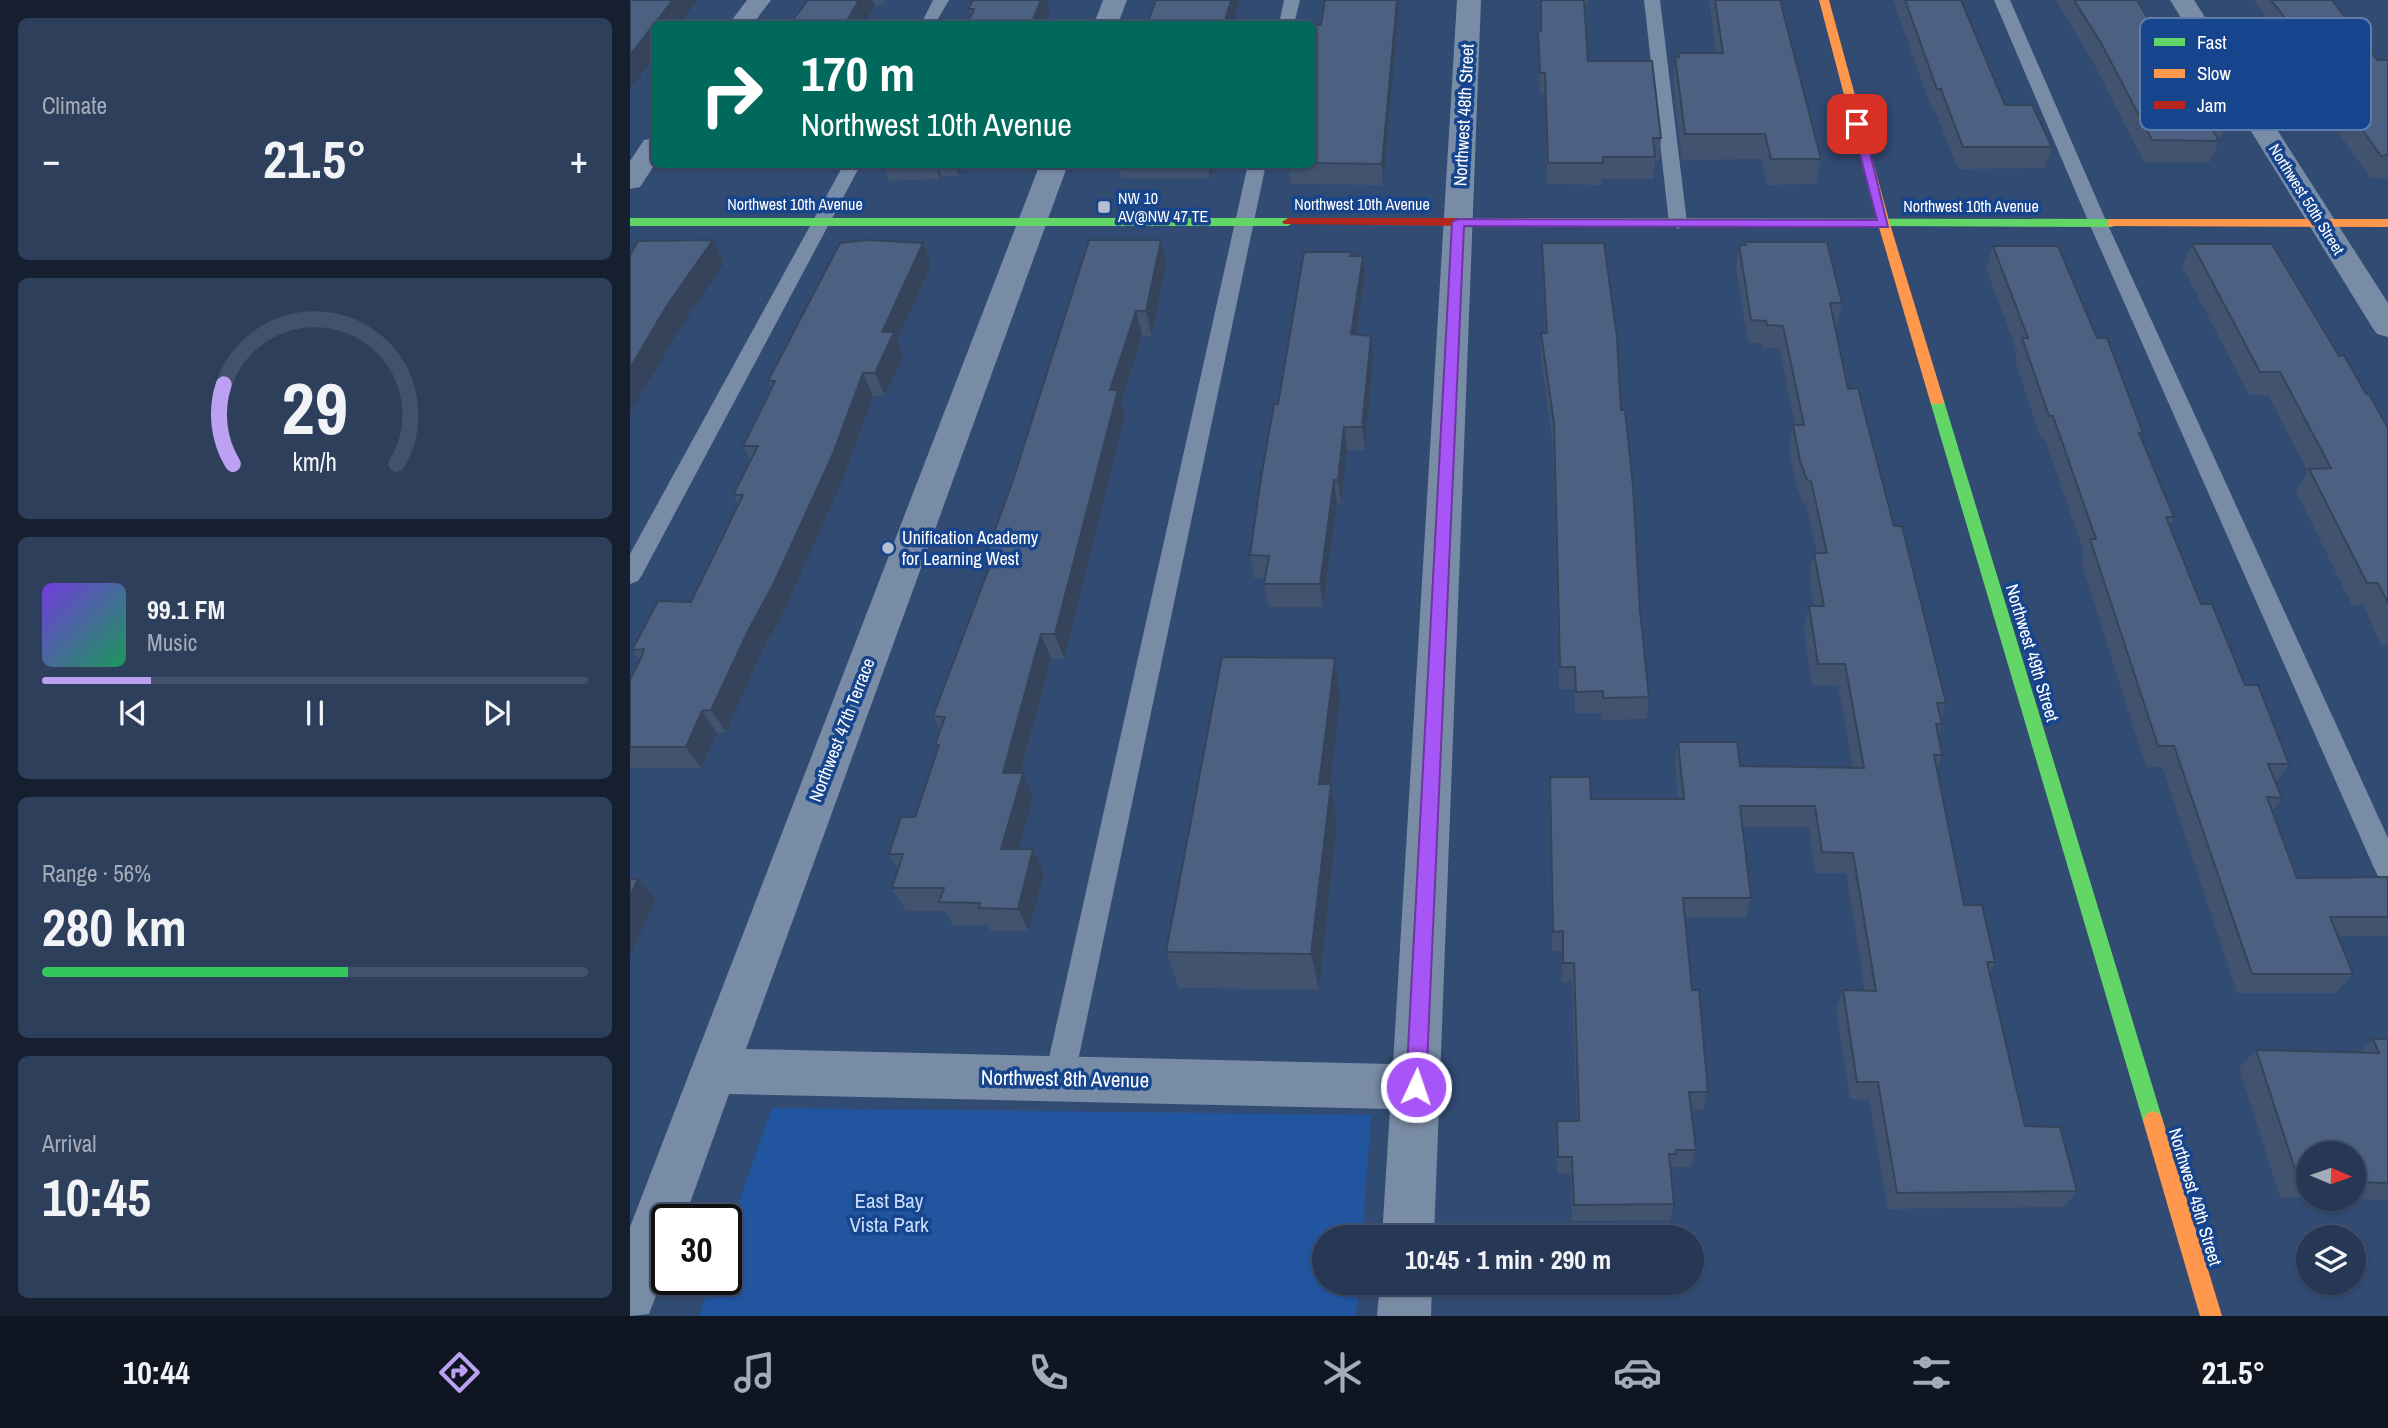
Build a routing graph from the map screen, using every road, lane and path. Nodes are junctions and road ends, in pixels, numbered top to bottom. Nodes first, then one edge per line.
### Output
1 (759, 0) edge
2 (941, 0) edge
3 (1115, 0) edge
4 (1292, 0) edge
5 (1469, 0) edge
6 (1653, 0) edge
7 (1824, 0) edge
8 (2002, 0) edge
9 (2182, 0) edge
10 (2193, 18) edge
11 (743, 21) edge
12 (930, 21) edge
13 (1107, 21) edge
14 (1288, 21) edge
15 (2264, 130) edge
16 (651, 150) edge
17 (851, 168) edge
18 (1052, 168) edge
19 (1256, 168) edge
20 (630, 180) edge
21 (1033, 220) junction
22 (822, 221) junction
23 (1245, 221) junction
24 (630, 222) edge
25 (1458, 222) junction
26 (1678, 223) junction
27 (2098, 223) junction
28 (2322, 223) junction
29 (2388, 223) edge
30 (1884, 224) junction
31 (2388, 327) edge
32 (630, 575) edge
33 (2388, 868) edge
34 (714, 1072) junction
35 (1059, 1080) junction
36 (1416, 1087) junction
37 (1409, 1225) edge
38 (630, 1295) edge
39 (1406, 1295) edge
40 (1405, 1316) edge
41 (2210, 1316) edge

1 - 11 street
2 - 12 lane
3 - 13 street
4 - 14 lane
5 - 25 street, Northwest 48th Street
6 - 26 lane
7 - 30 street, Northwest 49th Street
8 - 27 lane
9 - 10 street, Northwest 50th Street
15 - 28 street, Northwest 50th Street
16 - 20 street
17 - 22 lane
18 - 21 street, Northwest 47th Terrace
19 - 23 lane
21 - 22 street, Northwest 10th Avenue
21 - 23 street, Northwest 10th Avenue
21 - 34 street, Northwest 47th Terrace
22 - 24 street, Northwest 10th Avenue
22 - 32 lane
23 - 25 street, Northwest 10th Avenue
23 - 35 lane
25 - 26 street, Northwest 10th Avenue
25 - 36 street, Northwest 48th Street
26 - 30 street, Northwest 10th Avenue
27 - 28 street, Northwest 10th Avenue
27 - 30 street, Northwest 10th Avenue
27 - 33 lane
28 - 29 street, Northwest 10th Avenue
28 - 31 street, Northwest 50th Street
30 - 41 street, Northwest 49th Street
34 - 35 street, Northwest 8th Avenue
34 - 38 street, Northwest 47th Terrace
35 - 36 street, Northwest 8th Avenue
36 - 37 street, Northwest 48th Street
39 - 40 street

